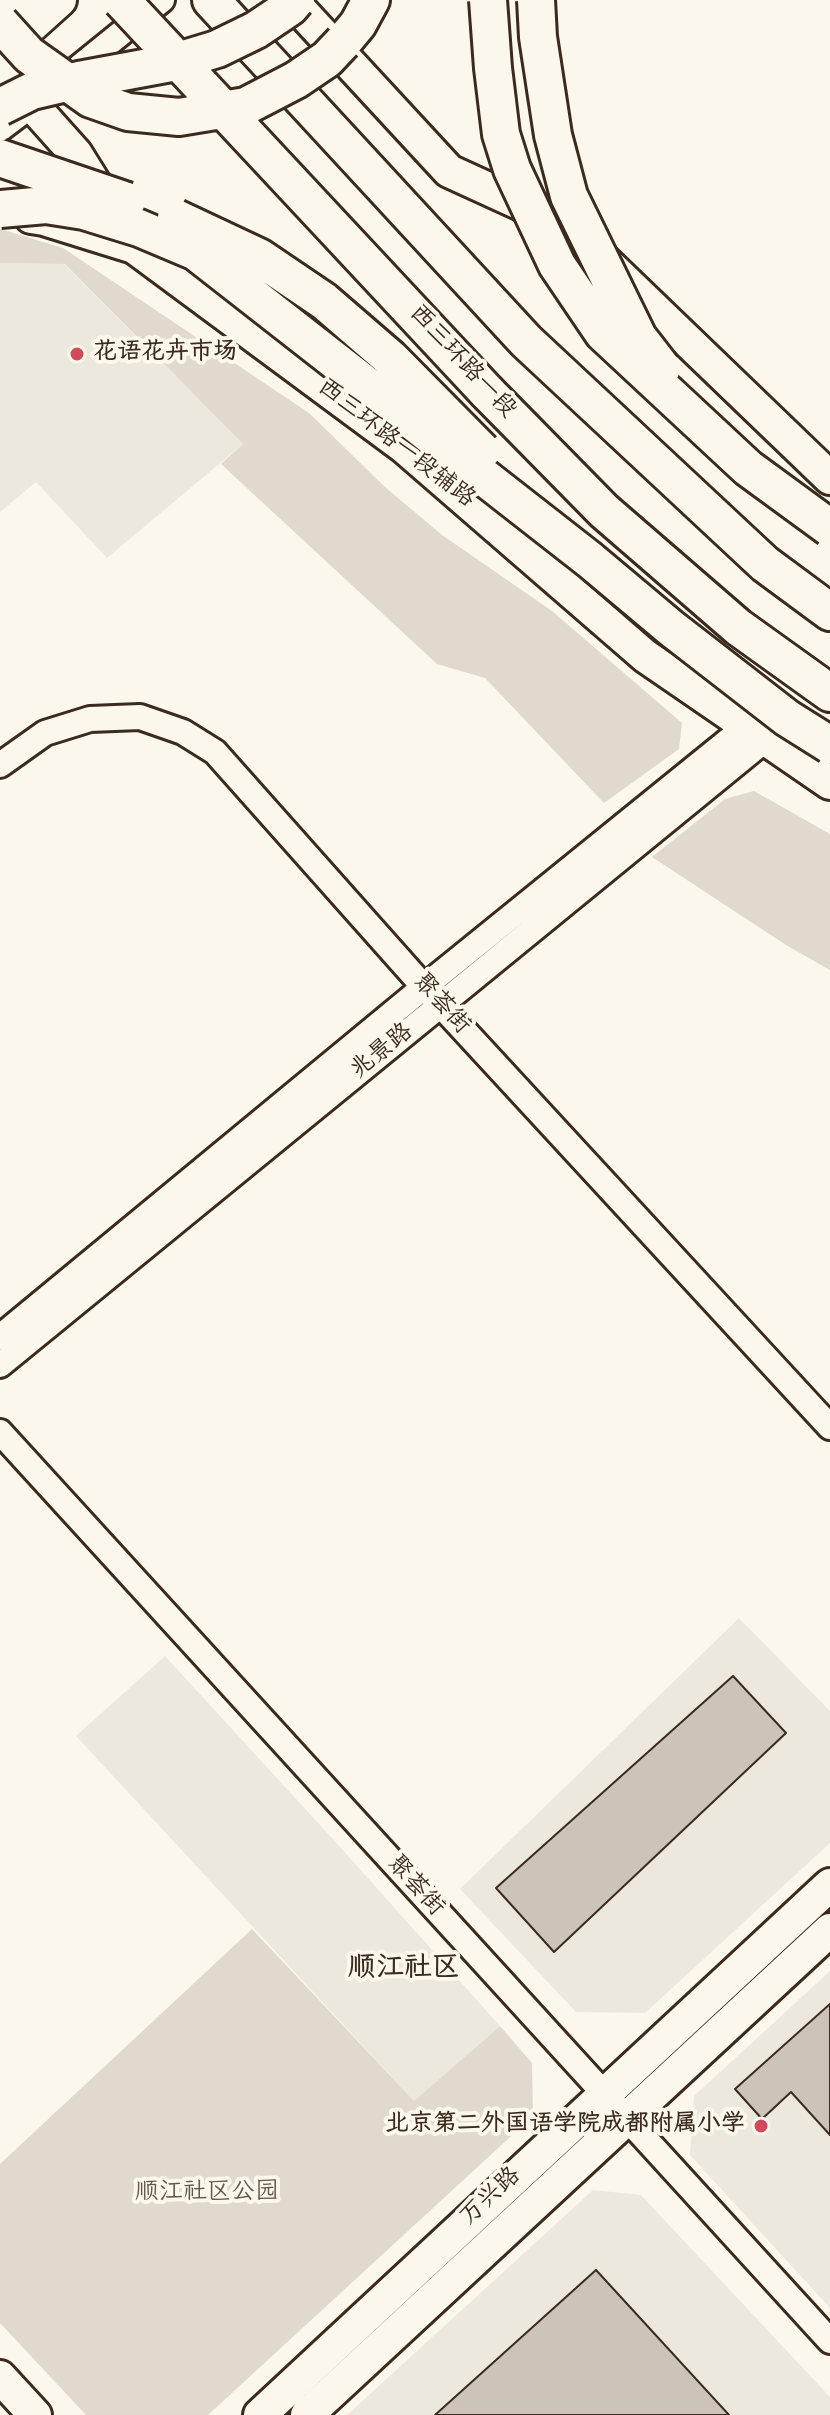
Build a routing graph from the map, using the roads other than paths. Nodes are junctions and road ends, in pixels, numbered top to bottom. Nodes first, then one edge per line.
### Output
1 (24, 0) edge
2 (60, 0) edge
3 (121, 0) edge
4 (162, 0) edge
5 (211, 0) edge
6 (294, 0) edge
7 (371, 0) edge
8 (488, 0) edge
9 (527, 0) edge
10 (536, 0) edge
11 (0, 22) edge
12 (0, 54) edge
13 (0, 69) edge
14 (16, 106) edge
15 (0, 129) edge
16 (0, 158) edge
17 (0, 211) edge
18 (567, 225) junction
19 (134, 247) junction
20 (713, 436) junction
21 (830, 478) edge
22 (830, 528) edge
23 (590, 560) junction
24 (830, 612) edge
25 (830, 693) edge
26 (755, 734) junction
27 (830, 745) edge
28 (0, 765) edge
29 (830, 783) edge
30 (424, 987) junction
31 (441, 1006) junction
32 (0, 1337) edge
33 (0, 1365) edge
34 (830, 1427) edge
35 (0, 1432) edge
36 (830, 1885) edge
37 (830, 1930) edge
38 (603, 2094) junction
39 (626, 2120) junction
40 (830, 2341) edge
41 (0, 2377) edge
42 (35, 2415) edge
43 (260, 2415) edge
44 (307, 2415) edge

1 - 11 main road
2 - 12 main road
3 - 25 highway, 西三环路一段, bridge
4 - 14 street
5 - 24 highway, bridge
6 - 14 highway, bridge
6 - 18 main road
7 - 11 highway, bridge
8 - 20 highway, bridge
9 - 18 main road
10 - 20 highway, bridge
13 - 14 main road, 西三环路一段辅路
14 - 15 street
14 - 19 main road, 西三环路一段辅路
16 - 23 highway, bridge
17 - 19 main road
17 - 23 highway, bridge
18 - 21 main road
19 - 26 main road, 西三环路一段辅路
20 - 22 highway, bridge
23 - 27 highway, bridge
26 - 29 main road, 西三环路一段辅路
26 - 30 street, 兆景路
26 - 31 street, 兆景路
28 - 30 street, 聚荟街
30 - 31 street, 聚荟街
30 - 32 street, 兆景路
31 - 33 street, 兆景路
31 - 34 street, 聚荟街
35 - 38 street, 聚荟街
36 - 38 main road, 万兴路
37 - 39 main road
38 - 39 street, 聚荟街
38 - 43 main road, 万兴路
39 - 40 street, 聚荟街
39 - 44 main road
41 - 42 main road

